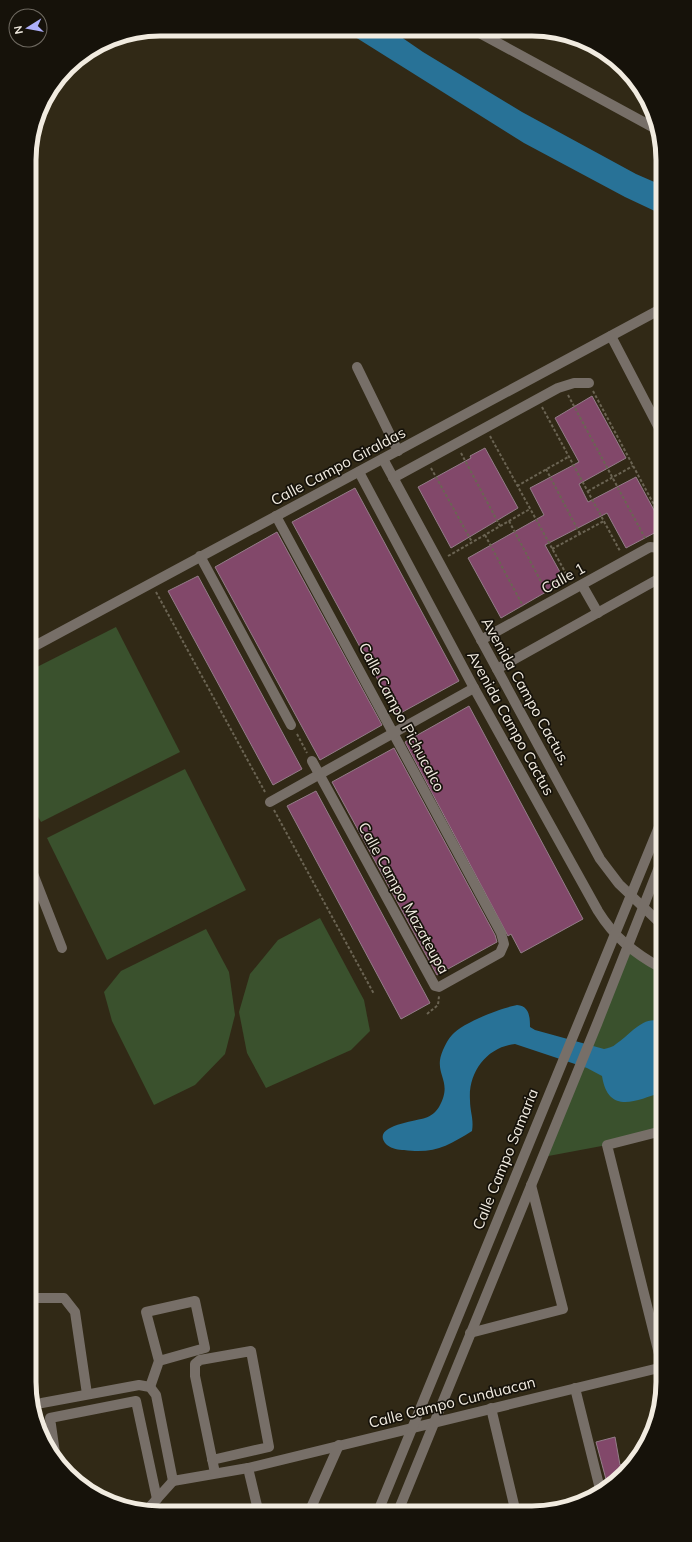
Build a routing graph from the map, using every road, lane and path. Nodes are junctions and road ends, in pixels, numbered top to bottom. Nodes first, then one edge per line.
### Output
1 (485, 36) edge
2 (651, 126) edge
3 (656, 312) edge
4 (611, 336) junction
5 (357, 368) dead end
6 (589, 383) joint
7 (563, 386) junction
8 (538, 399) junction
9 (656, 420) edge
10 (485, 427) junction
11 (456, 444) junction
12 (398, 451) junction
13 (569, 456) junction
14 (383, 459) junction
15 (427, 460) junction
16 (633, 466) junction
17 (546, 469) junction
18 (359, 472) junction
19 (612, 477) junction
20 (393, 478) junction
21 (517, 486) junction
22 (588, 491) junction
23 (530, 509) junction
24 (656, 509) edge
25 (276, 516) junction
26 (509, 521) junction
27 (604, 521) junction
28 (500, 526) junction
29 (580, 534) junction
30 (485, 535) junction
31 (472, 542) junction
32 (655, 548) edge
33 (552, 549) junction
34 (200, 556) junction
35 (438, 561) junction
36 (626, 561) junction
37 (656, 580) edge
38 (151, 582) junction
39 (578, 587) junction
40 (552, 601) junction
41 (598, 613) junction
42 (528, 614) junction
43 (481, 640) junction
44 (36, 645) edge
45 (497, 669) junction
46 (474, 688) junction
47 (291, 725) joint
48 (394, 733) junction
49 (312, 761) joint
50 (319, 775) junction
51 (270, 802) junction
52 (656, 834) edge
53 (656, 874) edge
54 (36, 881) edge
55 (631, 896) junction
56 (643, 906) junction
57 (656, 919) edge
58 (501, 933) joint
59 (615, 934) junction
60 (627, 947) junction
61 (62, 948) dead end
62 (656, 965) edge
63 (439, 987) junction
64 (374, 994) dead end
65 (427, 1014) dead end
66 (656, 1133) edge
67 (531, 1185) junction
68 (36, 1298) edge
69 (470, 1333) junction
70 (656, 1344) edge
71 (159, 1361) junction
72 (656, 1369) edge
73 (150, 1387) junction
74 (575, 1388) junction
75 (87, 1394) junction
76 (42, 1403) dead end
77 (490, 1408) junction
78 (434, 1422) junction
79 (412, 1427) junction
80 (54, 1445) edge
81 (339, 1445) junction
82 (212, 1460) junction
83 (248, 1468) junction
84 (215, 1473) junction
85 (173, 1481) junction
86 (598, 1486) edge
87 (157, 1499) junction
88 (151, 1506) edge
89 (257, 1506) edge
90 (312, 1506) edge
91 (380, 1506) edge
92 (400, 1506) edge
93 (514, 1506) edge

1 - 2 street
3 - 4 street, Calle Campo Giraldas
4 - 9 street
4 - 12 street, Calle Campo Giraldas
5 - 12 street
6 - 7 street
6 - 16 path
7 - 8 street
7 - 19 path
8 - 10 street
8 - 13 path
10 - 11 street
10 - 21 path
11 - 15 street
11 - 28 path
12 - 14 street, Calle Campo Giraldas
13 - 17 path
13 - 22 path
14 - 18 street, Calle Campo Giraldas
14 - 20 street, Avenida Campo Cactus.
15 - 20 street
15 - 31 path
16 - 19 path
16 - 24 path
17 - 21 path
17 - 29 path
18 - 25 street, Calle Campo Giraldas
18 - 46 street, Avenida Campo Cactus
19 - 22 path
19 - 32 path
20 - 35 street, Avenida Campo Cactus.
21 - 23 path
22 - 27 path
23 - 26 path
23 - 33 path
25 - 34 street, Calle Campo Giraldas
25 - 48 street, Calle Campo Pichucalco
26 - 28 path
26 - 40 path
27 - 29 path
27 - 36 path
28 - 30 path
29 - 33 path
30 - 31 path
30 - 42 path
31 - 35 path
32 - 36 street, Calle 1
33 - 39 path
34 - 38 street, Calle Campo Giraldas
34 - 47 street
35 - 43 street, Avenida Campo Cactus.
36 - 39 street, Calle 1
37 - 41 street
38 - 44 street, Calle Campo Giraldas
38 - 51 path
39 - 40 street, Calle 1
39 - 41 street
40 - 42 street, Calle 1
41 - 45 street
42 - 43 street, Calle 1
43 - 45 street, Avenida Campo Cactus.
45 - 55 street, Avenida Campo Cactus.
46 - 48 street
46 - 59 street, Avenida Campo Cactus
47 - 49 path
48 - 50 street
48 - 58 street, Calle Campo Pichucalco
49 - 50 street, Calle Campo Mazateupa
50 - 51 street
50 - 63 street, Calle Campo Mazateupa
51 - 64 path
52 - 55 street, Calle Campo Samaria
53 - 56 street
54 - 61 street
55 - 56 street, Avenida Campo Cactus.
55 - 59 street, Calle Campo Samaria
56 - 57 street, Avenida Campo Cactus.
56 - 60 street
58 - 63 street, Calle Campo Mazateupa
59 - 60 street, Avenida Campo Cactus
59 - 79 street, Calle Campo Samaria
60 - 62 street, Avenida Campo Cactus
60 - 67 street
63 - 65 path
66 - 70 street
67 - 69 street
67 - 69 street
68 - 75 street
69 - 78 street
71 - 71 street
71 - 73 street
72 - 74 street, Calle Campo Cunduacan
73 - 75 street
73 - 85 street
74 - 77 street, Calle Campo Cunduacan
74 - 86 street
75 - 76 street
77 - 78 street, Calle Campo Cunduacan
77 - 93 street
78 - 79 street, Calle Campo Cunduacan
78 - 92 street
79 - 81 street, Calle Campo Cunduacan
79 - 91 street, Calle Campo Samaria
80 - 87 street
81 - 83 street, Calle Campo Cunduacan
81 - 90 street
82 - 82 street
82 - 84 street
83 - 84 street, Calle Campo Cunduacan
83 - 89 street
84 - 85 street, Calle Campo Cunduacan
85 - 87 street
87 - 88 street

